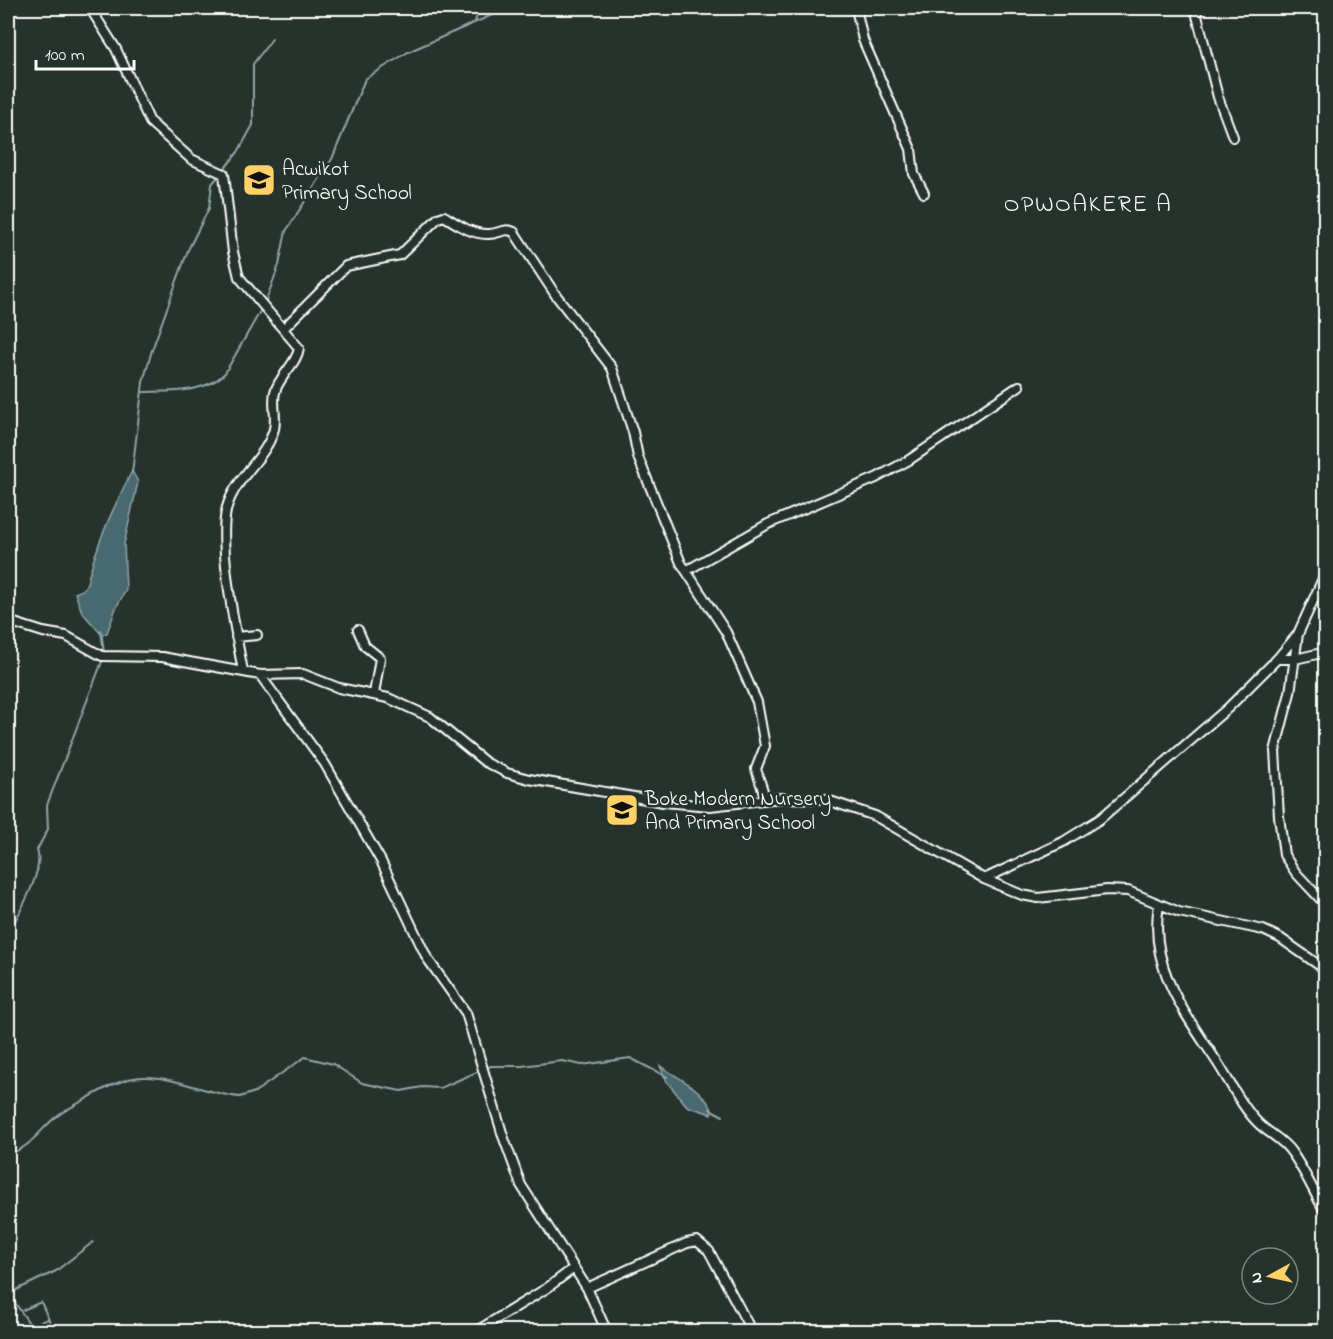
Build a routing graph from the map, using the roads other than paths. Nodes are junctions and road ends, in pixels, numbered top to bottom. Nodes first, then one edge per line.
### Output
1 (90, 8) edge
2 (856, 8) edge
3 (866, 8) edge
4 (1195, 8) edge
5 (1233, 137) dead end
6 (924, 193) dead end
7 (284, 328) junction
8 (1019, 386) dead end
9 (686, 571) junction
10 (1326, 572) edge
11 (8, 621) edge
12 (358, 630) dead end
13 (1298, 634) junction
14 (257, 635) dead end
15 (236, 637) junction
16 (1326, 652) edge
17 (1277, 659) junction
18 (1295, 659) junction
19 (243, 671) junction
20 (261, 675) junction
21 (374, 694) junction
22 (766, 800) junction
23 (984, 879) junction
24 (1159, 905) junction
25 (1326, 905) edge
26 (1326, 970) edge
27 (1326, 1213) edge
28 (574, 1268) junction
29 (587, 1288) junction
30 (475, 1332) edge
31 (607, 1332) edge
32 (752, 1332) edge

1 - 7 street
2 - 3 street
2 - 6 street
4 - 5 street
7 - 9 street
7 - 15 street
8 - 9 street
9 - 22 street
10 - 13 street
11 - 19 street
12 - 21 street
13 - 17 street
13 - 18 street
14 - 15 street
15 - 19 street
16 - 18 street
17 - 18 street
17 - 23 street
18 - 25 street
19 - 20 street
20 - 21 street
20 - 28 street
21 - 22 street
22 - 23 street
23 - 24 street
24 - 26 street
24 - 27 street
28 - 29 street
28 - 30 street
29 - 31 street
29 - 32 street

